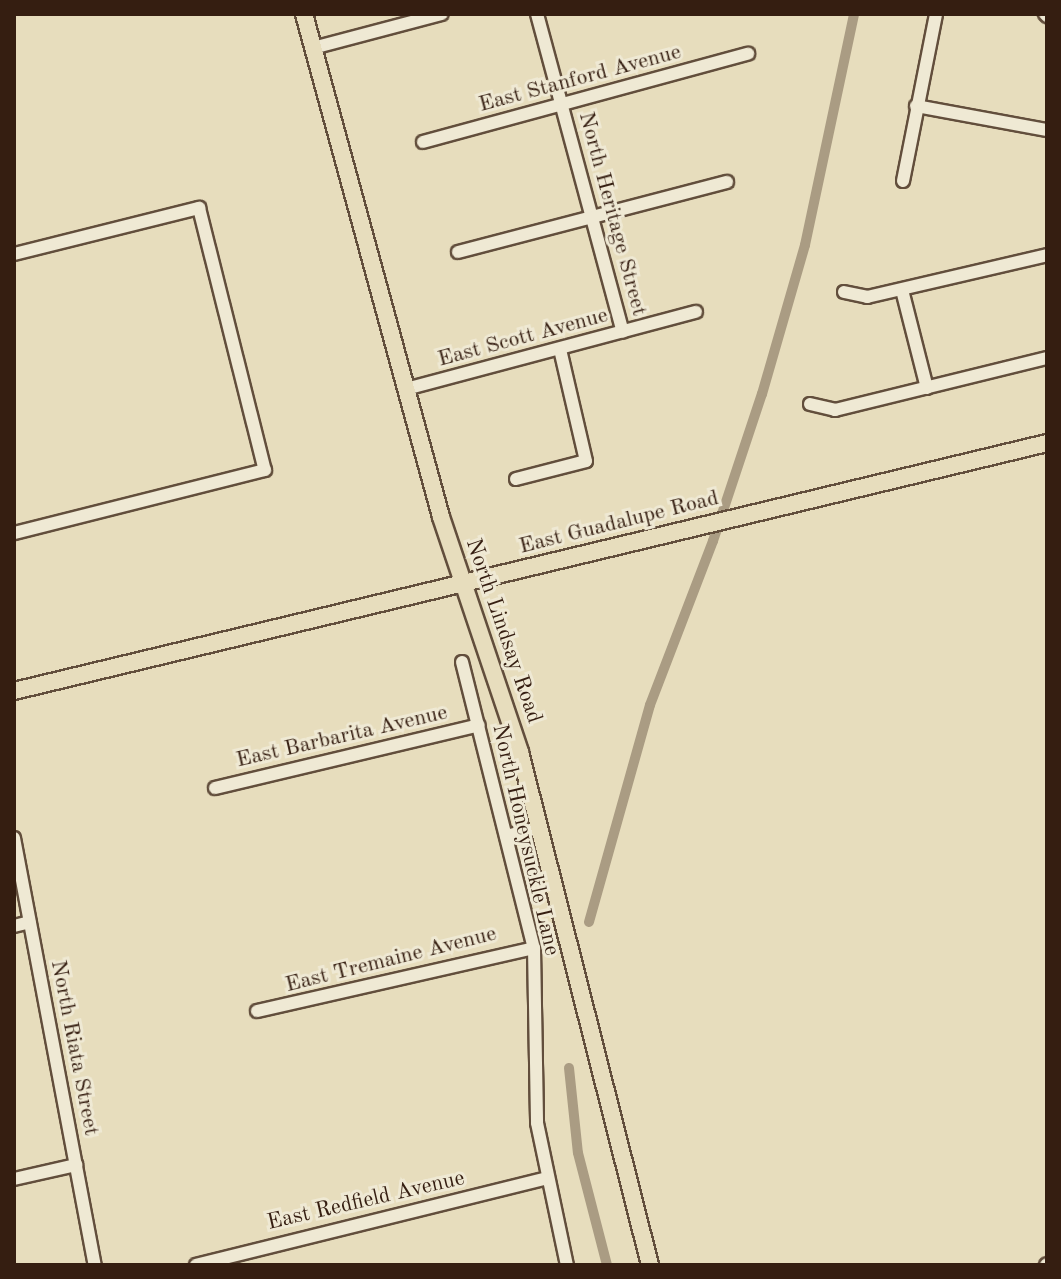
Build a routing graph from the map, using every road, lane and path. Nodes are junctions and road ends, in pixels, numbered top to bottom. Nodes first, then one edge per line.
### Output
1 (304, 14) edge
2 (442, 14) edge
3 (537, 14) edge
4 (936, 14) edge
5 (313, 48) junction
6 (748, 54) dead end
7 (561, 105) junction
8 (916, 106) junction
9 (1047, 130) edge
10 (423, 142) dead end
11 (903, 181) dead end
12 (727, 182) dead end
13 (592, 218) junction
14 (458, 252) dead end
15 (14, 254) edge
16 (1047, 255) edge
17 (902, 290) junction
18 (844, 292) dead end
19 (696, 312) dead end
20 (623, 332) junction
21 (560, 349) junction
22 (1047, 358) edge
23 (927, 388) junction
24 (406, 389) junction
25 (810, 404) dead end
26 (1047, 443) edge
27 (516, 479) dead end
28 (14, 533) edge
29 (464, 583) junction
30 (462, 662) dead end
31 (14, 691) edge
32 (479, 725) junction
33 (215, 788) dead end
34 (538, 828) junction
35 (506, 836) junction
36 (14, 838) edge
37 (30, 922) junction
38 (14, 926) edge
39 (534, 948) junction
40 (257, 1011) dead end
41 (76, 1165) junction
42 (547, 1178) junction
43 (14, 1179) edge
44 (95, 1265) edge
45 (196, 1265) edge
46 (567, 1265) edge
47 (650, 1265) edge

1 - 5 main road, North Lindsay Road
2 - 5 street
3 - 7 street, North Heritage Street
4 - 8 street
5 - 24 main road, North Lindsay Road
6 - 7 street, East Stanford Avenue
7 - 10 street, East Stanford Avenue
7 - 13 street, North Heritage Street
8 - 9 street
8 - 11 street
12 - 13 street
13 - 14 street
13 - 20 street, North Heritage Street
15 - 28 street
16 - 17 street
17 - 18 street
17 - 23 street
19 - 20 street, East Scott Avenue
20 - 21 street, East Scott Avenue
21 - 24 street, East Scott Avenue
21 - 27 street
22 - 23 street
23 - 25 street
24 - 29 main road, North Lindsay Road
26 - 29 main road, East Guadalupe Road
29 - 31 main road, East Guadalupe Road
29 - 34 main road, North Lindsay Road
30 - 32 street, North Honeysuckle Lane
32 - 33 street, East Barbarita Avenue
32 - 35 street, North Honeysuckle Lane
34 - 35 street
34 - 47 main road, North Lindsay Road
35 - 39 street, North Honeysuckle Lane
36 - 37 street, North Riata Street
37 - 38 street
37 - 41 street, North Riata Street
39 - 40 street, East Tremaine Avenue
39 - 42 street, North Honeysuckle Lane
41 - 43 street
41 - 44 street, North Riata Street
42 - 45 street, East Redfield Avenue
42 - 46 street, North Honeysuckle Lane

